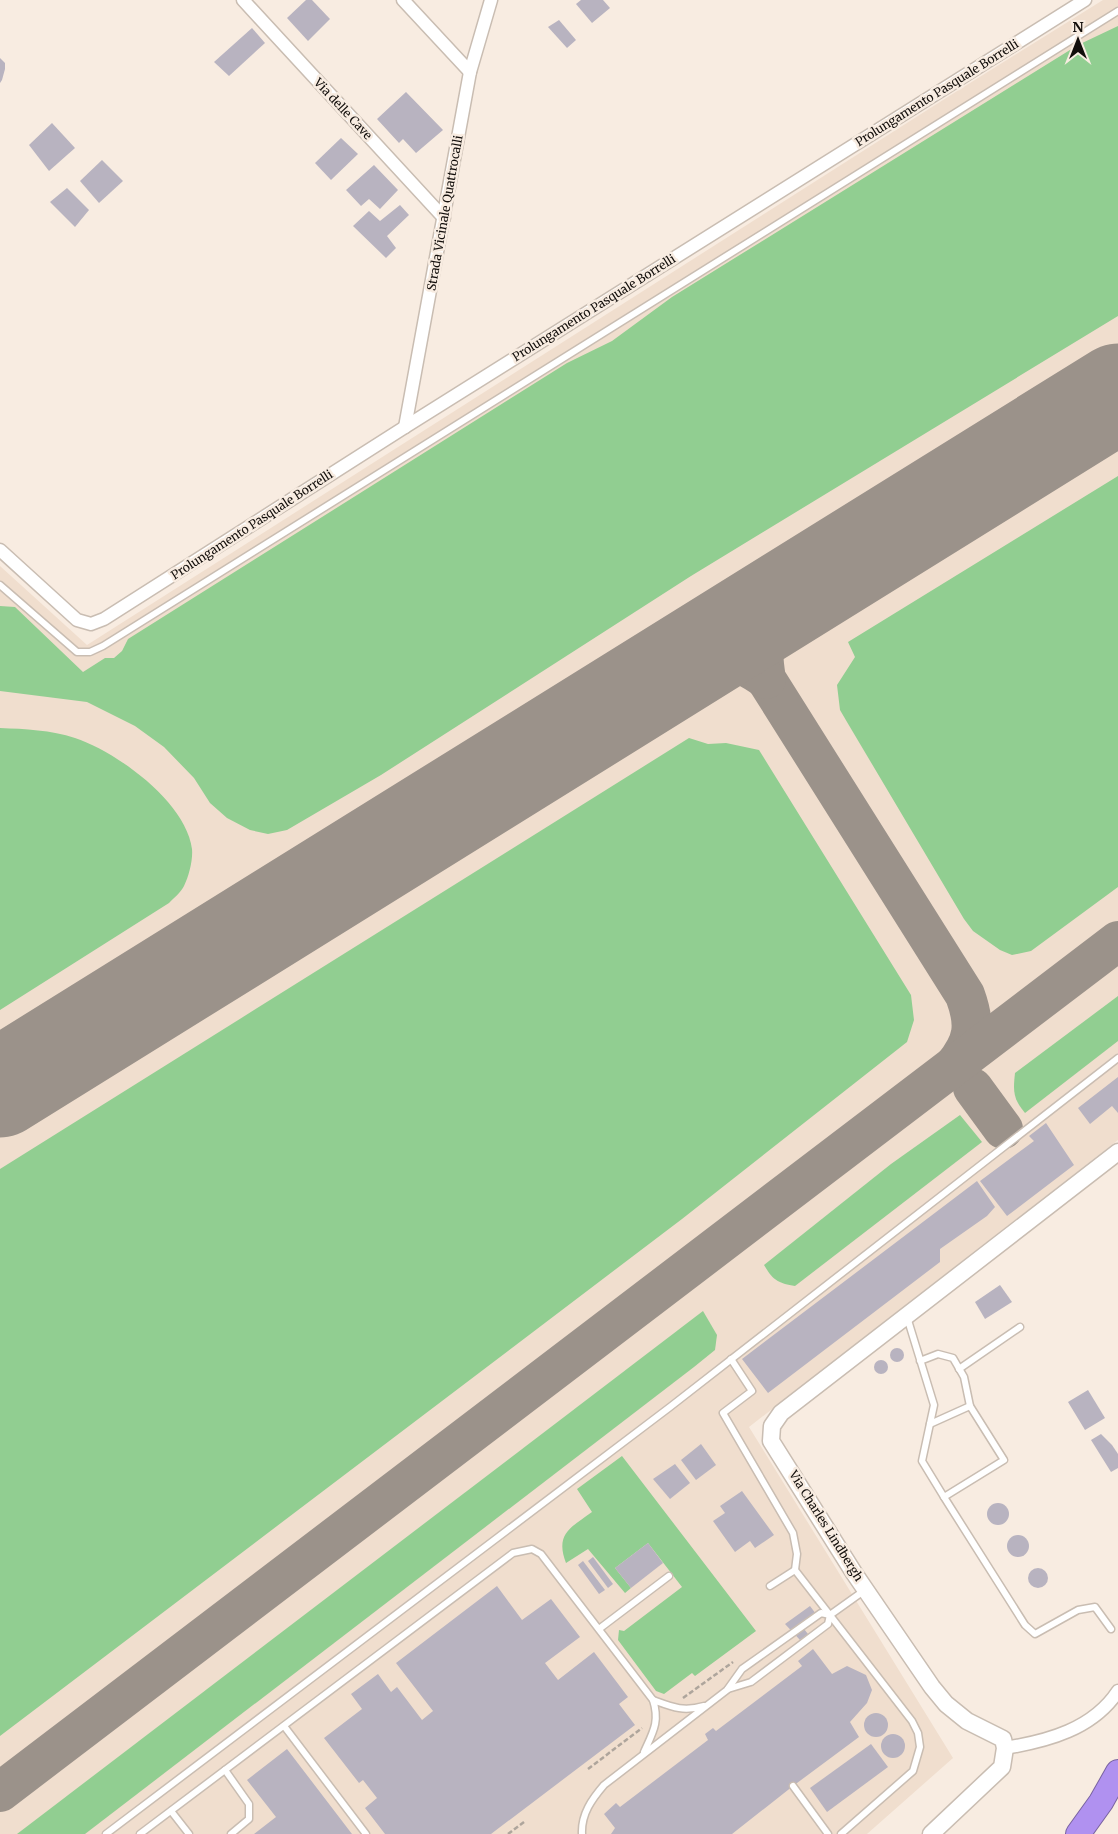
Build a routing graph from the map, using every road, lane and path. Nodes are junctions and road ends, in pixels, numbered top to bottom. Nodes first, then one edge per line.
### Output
1 (243, 0) edge
2 (403, 0) edge
3 (490, 0) edge
4 (1085, 0) edge
5 (1118, 11) edge
6 (470, 72) junction
7 (444, 218) junction
8 (405, 427) junction
9 (0, 550) edge
10 (0, 585) edge
11 (1118, 1058) edge
12 (1118, 1152) edge
13 (907, 1316) junction
14 (1020, 1327) dead end
15 (731, 1359) junction
16 (920, 1361) junction
17 (959, 1369) junction
18 (970, 1406) junction
19 (930, 1424) junction
20 (944, 1496) junction
21 (794, 1570) junction
22 (669, 1576) dead end
23 (770, 1586) dead end
24 (866, 1590) junction
25 (830, 1615) junction
26 (1111, 1629) dead end
27 (599, 1630) junction
28 (727, 1690) junction
29 (1118, 1691) edge
30 (653, 1700) junction
31 (707, 1705) junction
32 (284, 1726) junction
33 (1005, 1748) junction
34 (644, 1753) junction
35 (225, 1770) junction
36 (1118, 1772) edge
37 (793, 1786) dead end
38 (171, 1810) junction
39 (524, 1822) dead end
40 (106, 1834) edge
41 (140, 1834) edge
42 (189, 1834) edge
43 (230, 1834) edge
44 (366, 1834) edge
45 (508, 1834) edge
46 (582, 1834) edge
47 (828, 1834) edge
48 (841, 1834) edge
49 (932, 1834) edge
50 (1078, 1834) edge

1 - 7 street, Via delle Cave
2 - 6 street
3 - 6 street, Strada Vicinale Quattrocalli
4 - 8 street, Prolungamento Pasquale Borrelli
5 - 10 lane
6 - 7 street, Strada Vicinale Quattrocalli
7 - 8 street, Strada Vicinale Quattrocalli
8 - 9 street, Prolungamento Pasquale Borrelli
11 - 15 lane
12 - 13 street, Via Charles Lindbergh
13 - 16 lane
13 - 24 street, Via Charles Lindbergh
14 - 17 lane
15 - 21 lane
15 - 40 lane
16 - 17 lane
16 - 19 lane
17 - 18 lane
18 - 19 lane
18 - 20 lane
19 - 20 lane
20 - 26 lane
21 - 23 lane
21 - 25 lane
22 - 27 lane
24 - 25 lane
24 - 33 street, Via Charles Lindbergh
25 - 28 lane
25 - 28 lane
25 - 48 lane
27 - 30 lane
27 - 32 lane
28 - 31 lane
29 - 33 street
30 - 31 lane
30 - 34 lane
31 - 34 lane
32 - 35 lane
32 - 44 lane
33 - 49 street
34 - 46 lane
35 - 38 lane
35 - 43 lane
36 - 50 highway
37 - 47 lane
38 - 41 lane
38 - 42 lane
39 - 45 path

